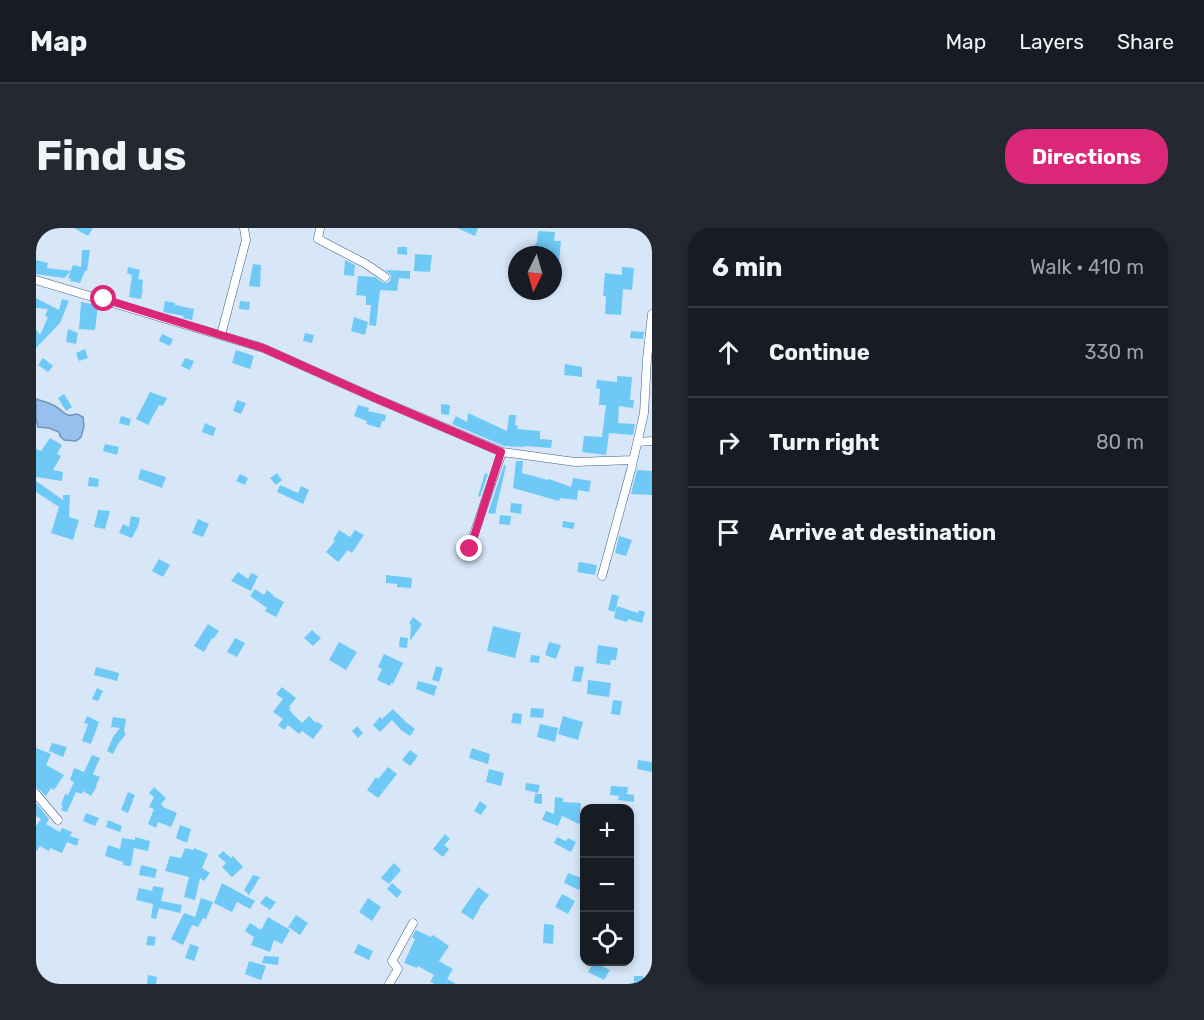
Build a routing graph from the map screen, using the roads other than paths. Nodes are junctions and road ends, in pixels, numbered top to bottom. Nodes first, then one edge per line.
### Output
1 (244, 228) edge
2 (320, 228) edge
3 (385, 277) dead end
4 (36, 280) edge
5 (652, 314) edge
6 (221, 335) junction
7 (652, 441) edge
8 (638, 442) junction
9 (501, 452) junction
10 (633, 460) junction
11 (470, 549) dead end
12 (602, 576) dead end
13 (36, 794) edge
14 (58, 820) dead end
15 (413, 923) dead end
16 (389, 984) edge

1 - 6 street
2 - 3 street
4 - 6 street
5 - 8 street
6 - 9 street
7 - 8 street
8 - 10 street
9 - 10 street
9 - 11 street
10 - 12 street
13 - 14 street
15 - 16 street

